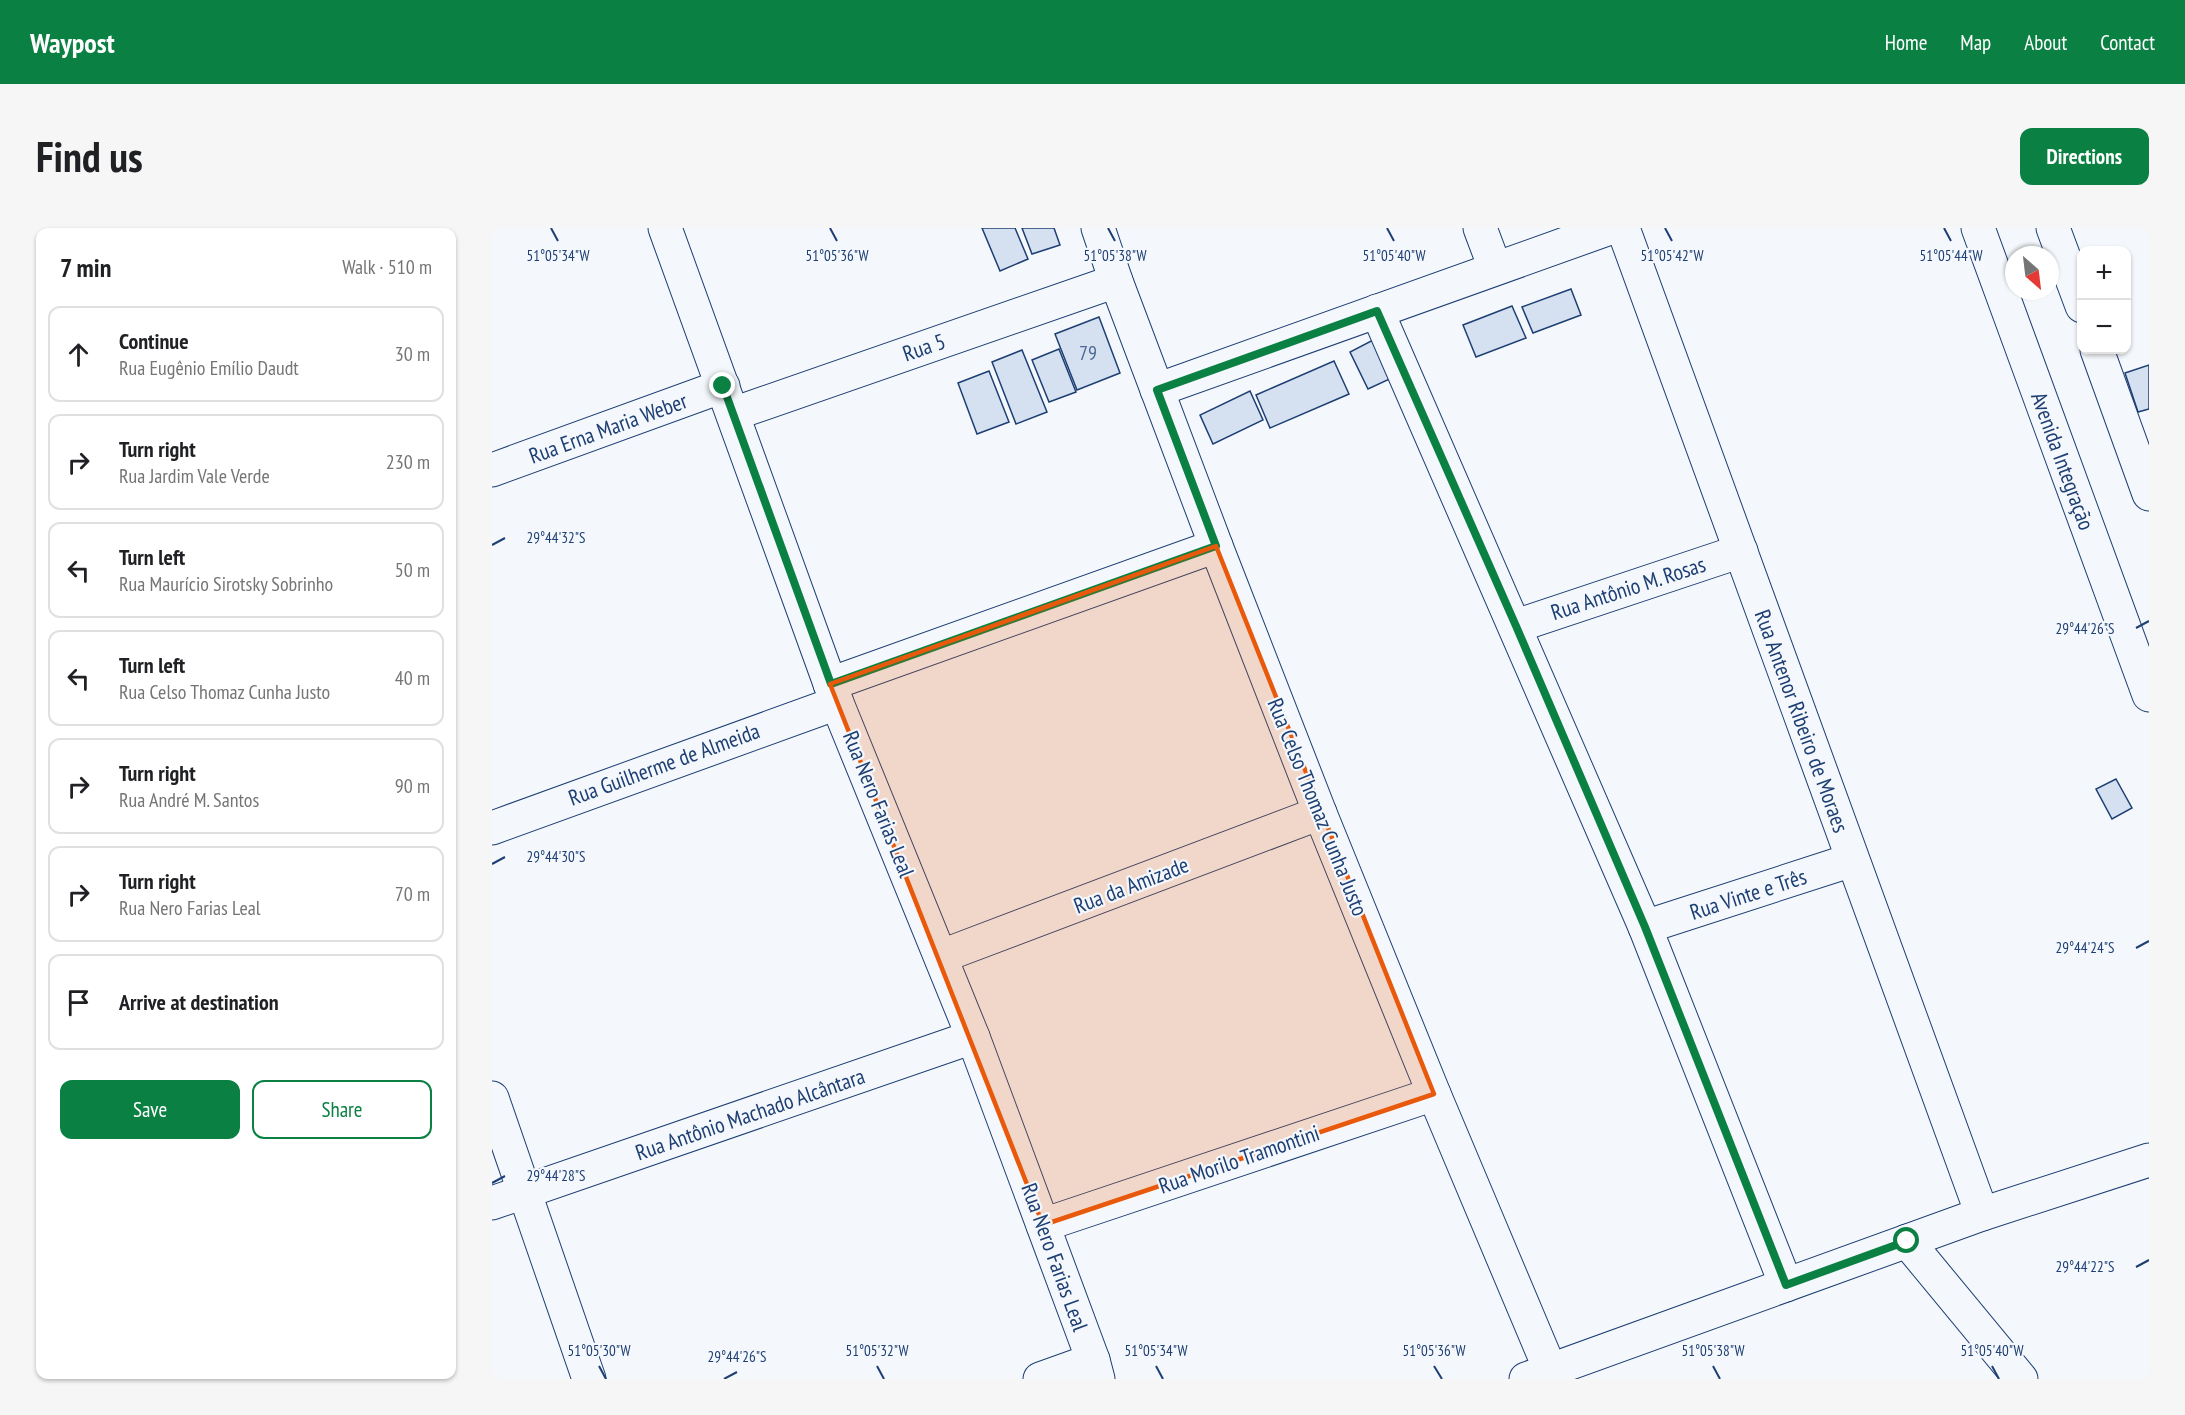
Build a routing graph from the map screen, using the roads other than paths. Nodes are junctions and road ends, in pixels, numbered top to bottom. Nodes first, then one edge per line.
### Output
1 (665, 228) edge
2 (1098, 228) edge
3 (1480, 228) edge
4 (1610, 228) edge
5 (1623, 228) edge
6 (1978, 228) edge
7 (2054, 228) edge
8 (1495, 268) junction
9 (1116, 280) junction
10 (2080, 300) edge
11 (1377, 311) junction
12 (2098, 354) edge
13 (1157, 390) junction
14 (728, 400) junction
15 (492, 470) edge
16 (2149, 494) edge
17 (1216, 546) junction
18 (1741, 551) junction
19 (1516, 626) junction
20 (834, 693) junction
21 (2149, 694) edge
22 (1320, 813) junction
23 (492, 828) edge
24 (1851, 860) junction
25 (1645, 927) junction
26 (942, 956) junction
27 (973, 1037) junction
28 (1434, 1094) junction
29 (492, 1098) edge
30 (2147, 1159) edge
31 (524, 1192) junction
32 (492, 1203) edge
33 (1982, 1214) junction
34 (1043, 1225) junction
35 (1907, 1241) junction
36 (1786, 1285) junction
37 (1095, 1369) edge
38 (1544, 1376) edge
39 (590, 1379) edge
40 (1040, 1379) edge
41 (2021, 1379) edge

1 - 14 street, Rua Nero Farias Leal
2 - 9 street, Rua Celso Thomaz Cunha Justo
3 - 8 street
4 - 8 street
5 - 18 street, Rua Antenor Ribeiro de Moraes
6 - 21 street, Avenida Integração
7 - 10 street
8 - 11 street
9 - 13 street, Rua Celso Thomaz Cunha Justo
9 - 14 street, Rua 5
11 - 13 street
11 - 19 street
12 - 16 street
13 - 17 street, Rua Celso Thomaz Cunha Justo
14 - 15 street, Rua Erna Maria Weber
14 - 20 street, Rua Nero Farias Leal
17 - 20 street, Rua Guilherme de Almeida
17 - 22 street, Rua Celso Thomaz Cunha Justo
18 - 19 street, Rua Antônio M. Rosas
18 - 24 street, Rua Antenor Ribeiro de Moraes
19 - 25 street
20 - 23 street, Rua Guilherme de Almeida
20 - 26 street, Rua Nero Farias Leal
22 - 26 street, Rua da Amizade
22 - 28 street, Rua Celso Thomaz Cunha Justo
24 - 25 street, Rua Vinte e Três
24 - 33 street, Rua Antenor Ribeiro de Moraes
25 - 36 street
26 - 27 street, Rua Nero Farias Leal
27 - 31 street, Rua Antônio Machado Alcântara
27 - 34 street, Rua Nero Farias Leal
28 - 34 street, Rua Morilo Tramontini
28 - 38 street, Rua Celso Thomaz Cunha Justo
29 - 31 street
30 - 33 street
31 - 32 street, Rua Antônio Machado Alcântara
31 - 39 street
33 - 35 street
34 - 37 street, Rua Nero Farias Leal
35 - 36 street
35 - 41 street
36 - 38 street
37 - 40 street

